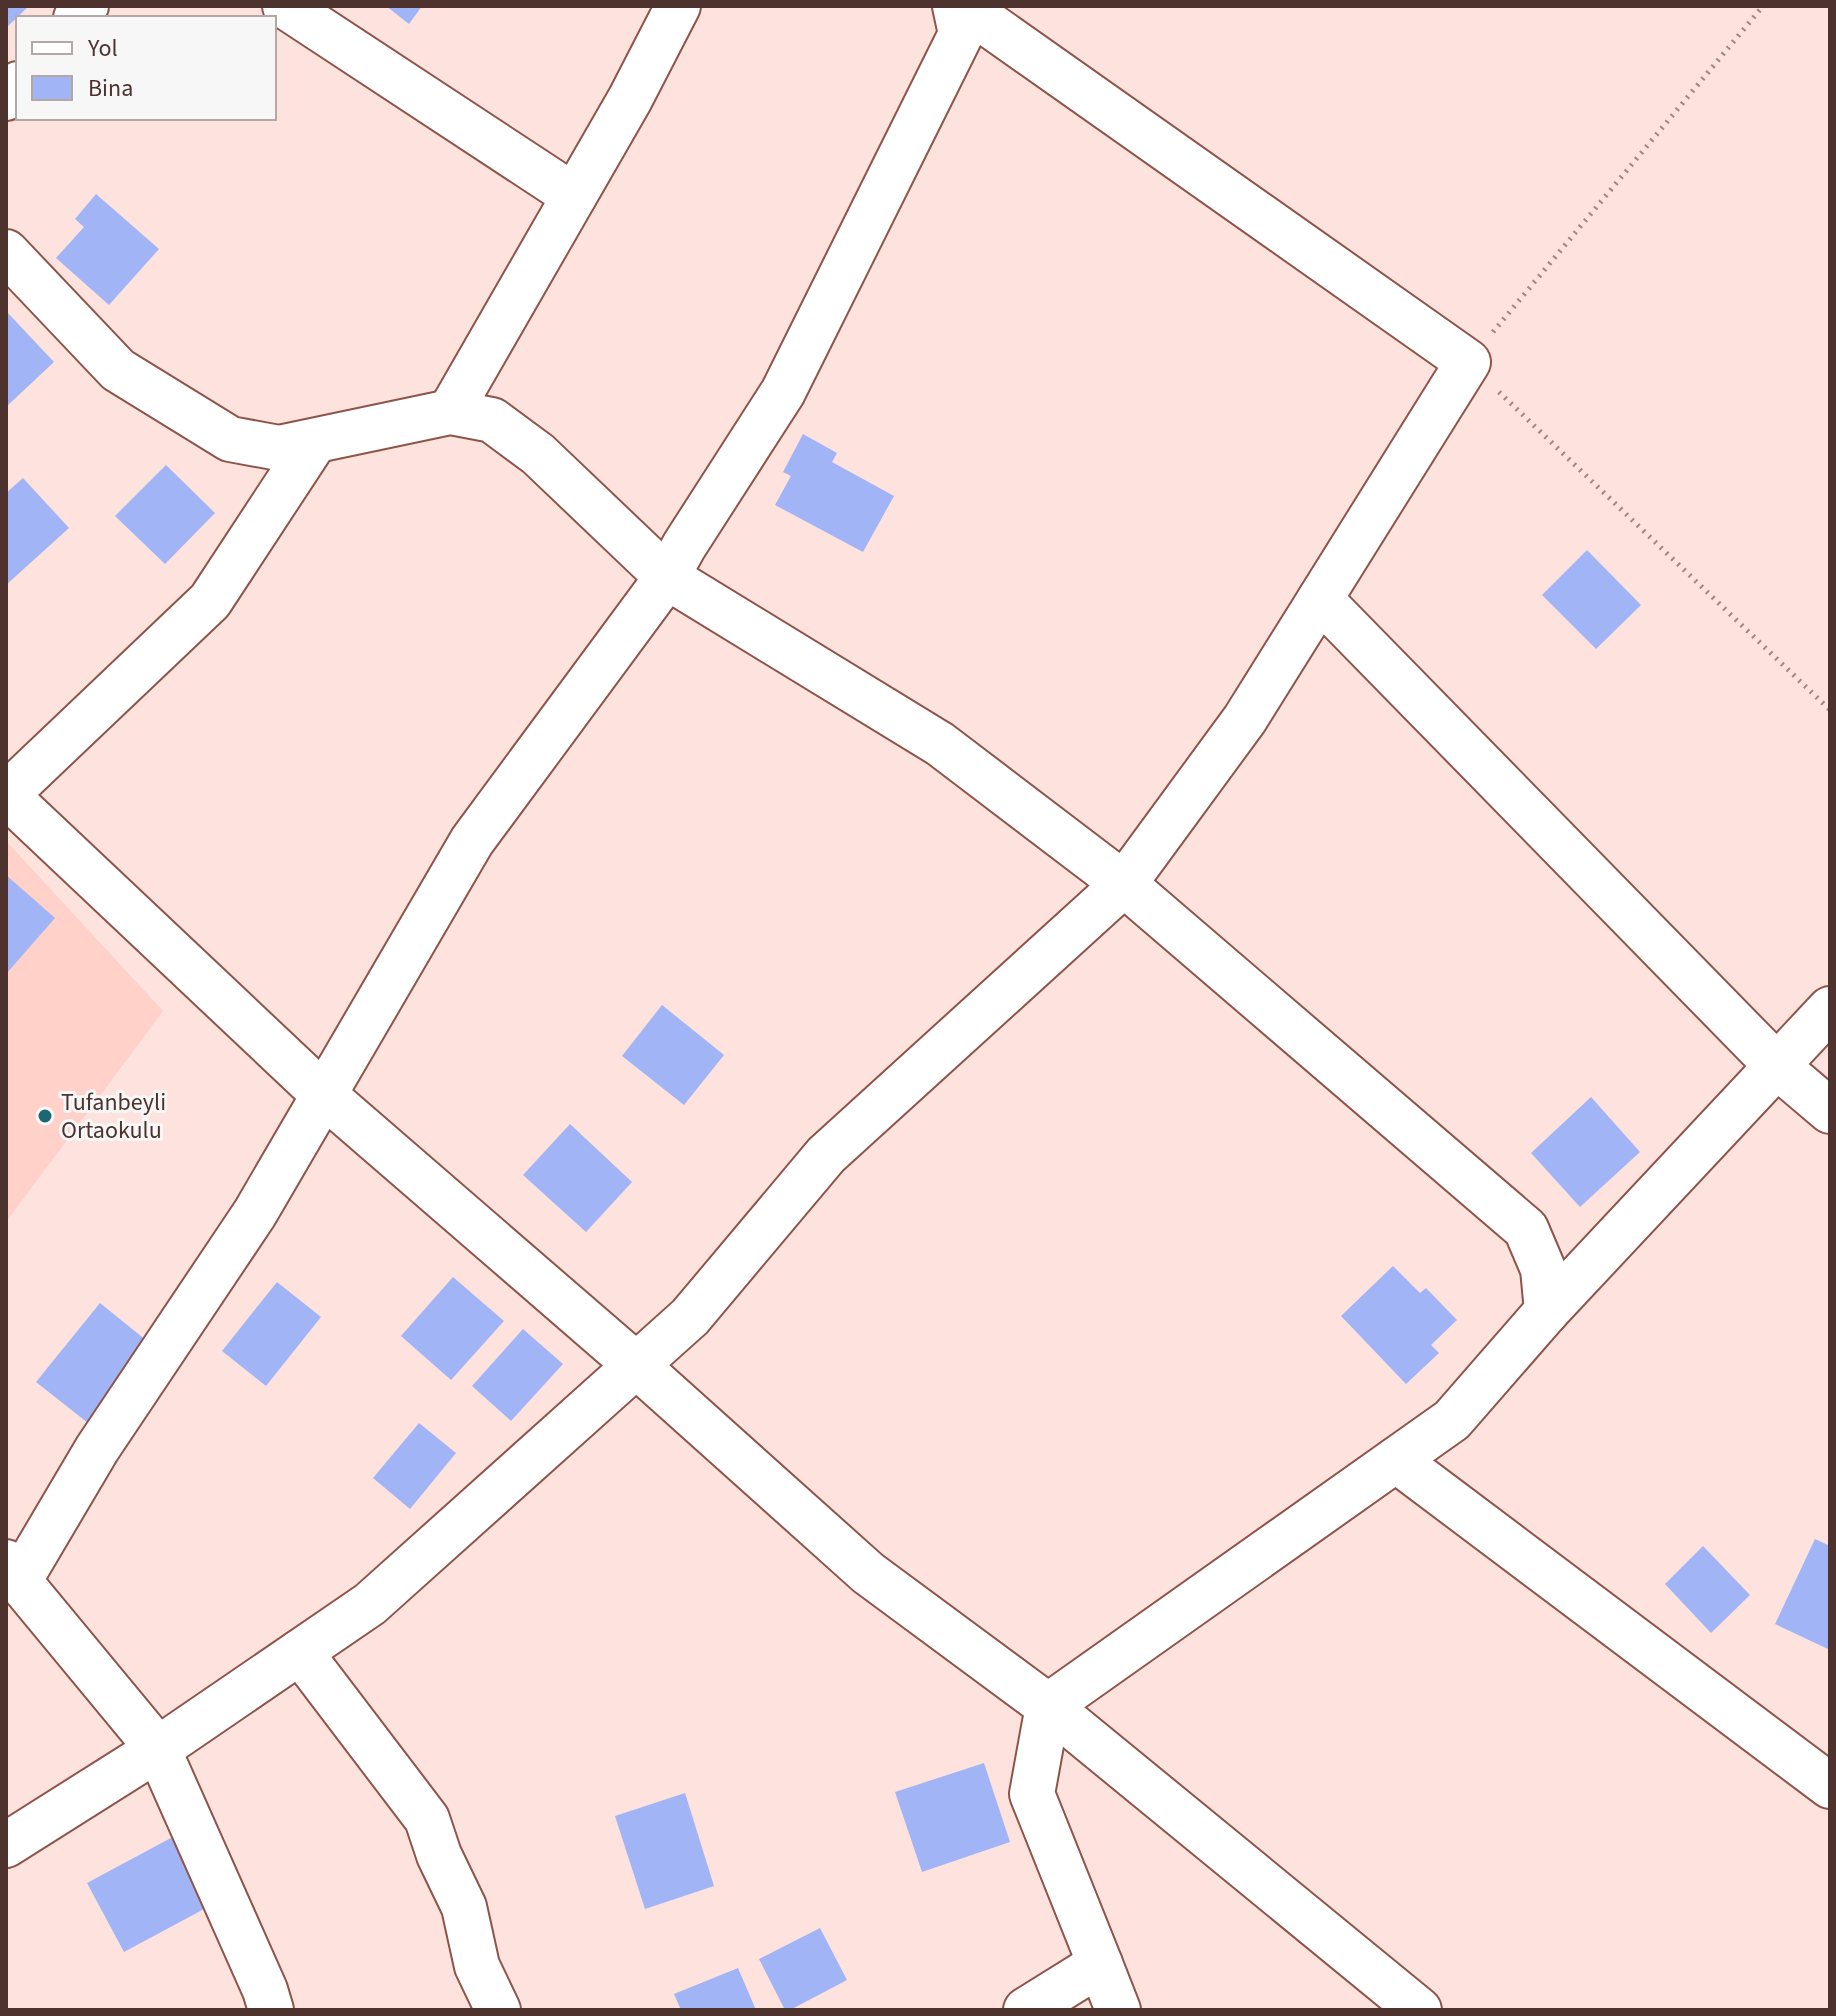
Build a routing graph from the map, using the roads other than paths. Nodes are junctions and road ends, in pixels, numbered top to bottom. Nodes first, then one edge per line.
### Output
1 (285, 6) edge
2 (678, 6) edge
3 (955, 6) edge
4 (963, 6) edge
5 (574, 196) junction
6 (6, 252) edge
7 (450, 412) junction
8 (315, 441) junction
9 (667, 577) junction
10 (1320, 599) junction
11 (6, 795) edge
12 (1124, 884) junction
13 (1830, 1009) edge
14 (1777, 1066) junction
15 (324, 1095) junction
16 (1830, 1111) edge
17 (1547, 1311) junction
18 (636, 1365) junction
19 (1396, 1460) junction
20 (13, 1572) edge
21 (300, 1652) junction
22 (1048, 1706) junction
23 (158, 1749) junction
24 (1830, 1786) edge
25 (6, 1845) edge
26 (1100, 1964) junction
27 (271, 2010) edge
28 (498, 2010) edge
29 (1026, 2010) edge
30 (1118, 2010) edge
31 (1419, 2010) edge

1 - 5 street
2 - 5 street
3 - 9 street
4 - 10 street
5 - 7 street
6 - 8 street
7 - 8 street
7 - 9 street
8 - 11 street
9 - 12 street
9 - 15 street
10 - 12 street
10 - 14 street
11 - 15 street
12 - 17 street
12 - 18 street
13 - 14 street
14 - 16 street
14 - 17 street
15 - 18 street
15 - 20 street
17 - 19 street
18 - 21 street
18 - 22 street
19 - 22 street
19 - 24 street
20 - 23 street
21 - 23 street
21 - 28 street
22 - 26 street
22 - 31 street
23 - 25 street
23 - 27 street
26 - 29 street
26 - 30 street

